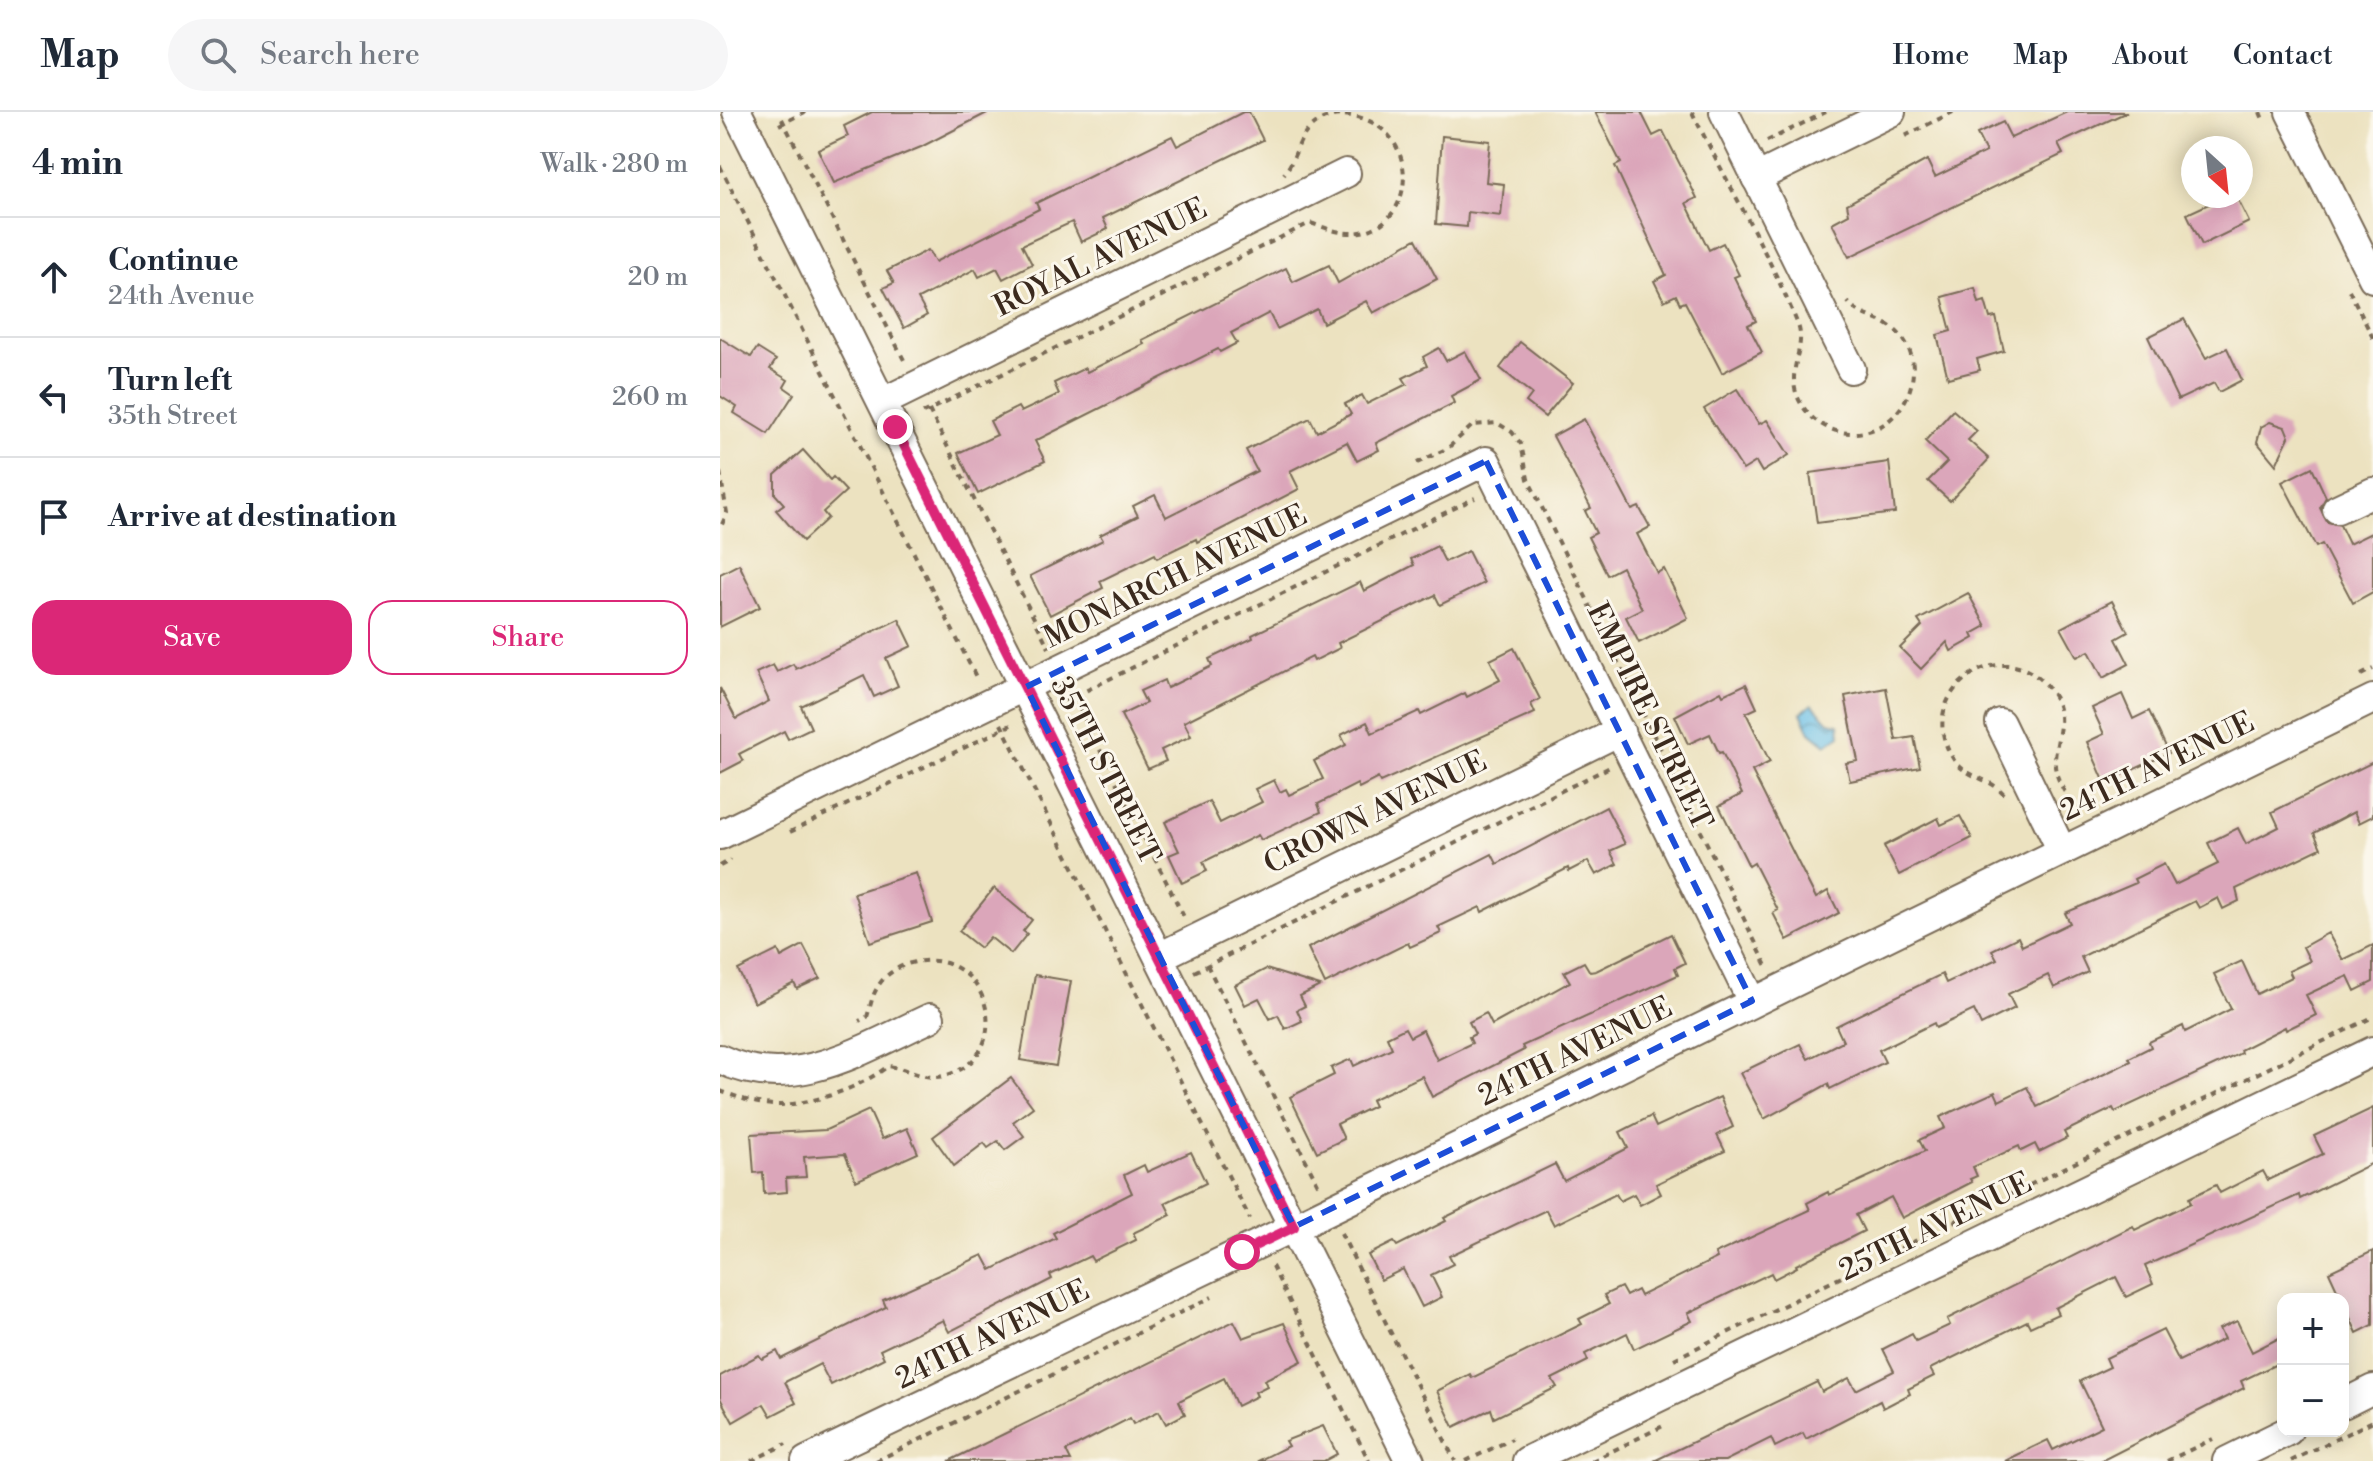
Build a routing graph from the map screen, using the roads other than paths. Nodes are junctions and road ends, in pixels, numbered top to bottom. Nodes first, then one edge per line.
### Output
1 (738, 112) edge
2 (1724, 112) edge
3 (1891, 112) edge
4 (2290, 112) edge
5 (720, 121) edge
6 (1346, 173) dead end
7 (1756, 178) junction
8 (2373, 278) edge
9 (1851, 369) dead end
10 (883, 402) junction
11 (1486, 461) joint
12 (2373, 492) edge
13 (2337, 509) dead end
14 (1026, 687) junction
15 (2373, 699) edge
16 (2000, 723) dead end
17 (1620, 731) junction
18 (727, 847) edge
19 (2062, 851) junction
20 (1161, 956) junction
21 (1752, 1001) junction
22 (930, 1018) dead end
23 (2373, 1051) edge
24 (720, 1059) edge
25 (1294, 1227) junction
26 (2373, 1389) edge
27 (2349, 1401) edge
28 (2277, 1436) edge
29 (1525, 1447) edge
30 (806, 1461) edge
31 (1410, 1461) edge
32 (2227, 1461) edge

1 - 5 street
1 - 10 street, 35TH STREET
2 - 7 street
3 - 7 street
4 - 8 street
6 - 10 street, ROYAL AVENUE
7 - 9 street
10 - 14 street, 35TH STREET
11 - 14 street, MONARCH AVENUE
11 - 17 street, EMPIRE STREET
12 - 13 street
14 - 18 street, MONARCH AVENUE
14 - 20 street, 35TH STREET
15 - 19 street, 24TH AVENUE
16 - 19 street
17 - 20 street, CROWN AVENUE
17 - 21 street, EMPIRE STREET
19 - 21 street, 24TH AVENUE
20 - 25 street, 35TH STREET
21 - 25 street, 24TH AVENUE
22 - 24 street
23 - 29 street, 25TH AVENUE
25 - 30 street, 24TH AVENUE
25 - 31 street, 35TH STREET
26 - 27 street
28 - 32 street

